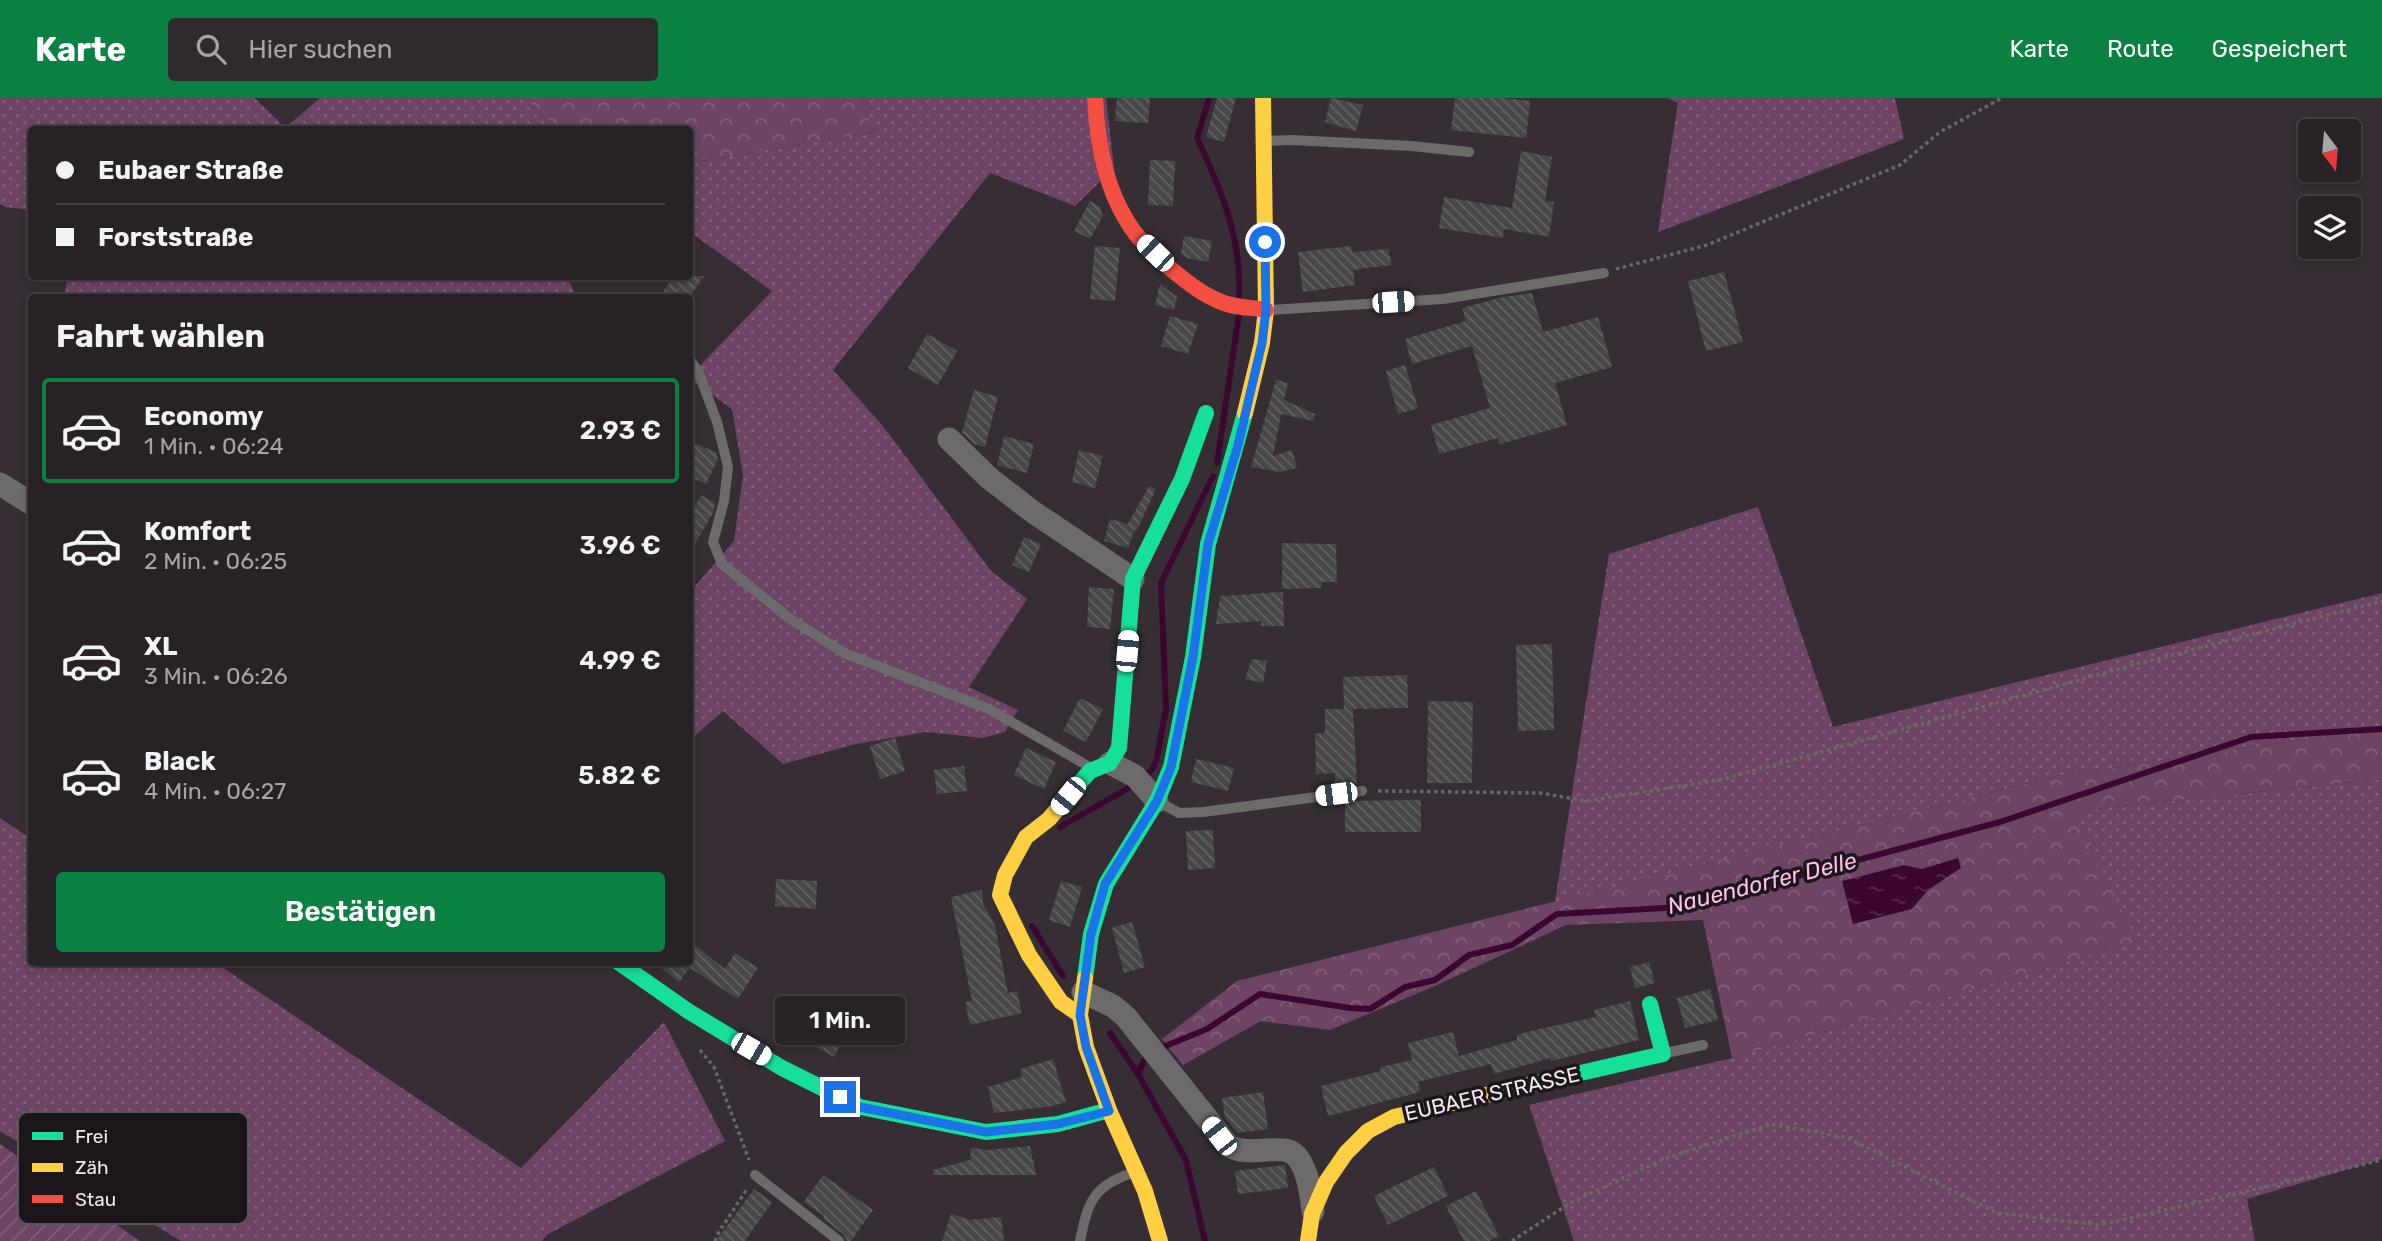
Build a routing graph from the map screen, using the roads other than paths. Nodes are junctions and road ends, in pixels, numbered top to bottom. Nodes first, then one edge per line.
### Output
1 (1095, 98) edge
2 (1263, 98) edge
3 (1263, 141) junction
4 (1469, 152) dead end
5 (1604, 273) road end
6 (1266, 310) junction
7 (693, 364) edge
8 (1206, 413) dead end
9 (949, 439) dead end
10 (0, 484) edge
11 (28, 502) edge
12 (1133, 579) junction
13 (1102, 766) junction
14 (1145, 788) junction
15 (1362, 791) road end
16 (624, 966) edge
17 (1081, 1003) junction
18 (1650, 1004) dead end
19 (1703, 1045) dead end
20 (1663, 1054) junction
21 (1109, 1111) junction
22 (1135, 1172) junction
23 (755, 1175) road end
24 (1313, 1211) junction
25 (839, 1241) edge
26 (1080, 1241) edge
27 (1160, 1241) edge
28 (1308, 1241) edge

1 - 6 street
2 - 3 street
3 - 4 lane
3 - 6 street
5 - 6 lane
6 - 14 street
7 - 13 lane
8 - 12 street, EUBAER STRASSE
9 - 12 street
10 - 11 street
12 - 13 street, EUBAER STRASSE
13 - 14 street
13 - 17 street, EUBAER STRASSE
14 - 15 lane
14 - 17 street
16 - 21 street
17 - 21 street
17 - 24 street, EUBAER STRASSE
18 - 20 street
19 - 20 lane
20 - 24 street, EUBAER STRASSE
21 - 22 street
22 - 26 lane
22 - 27 street
23 - 25 lane
24 - 28 street, EUBAER STRASSE

